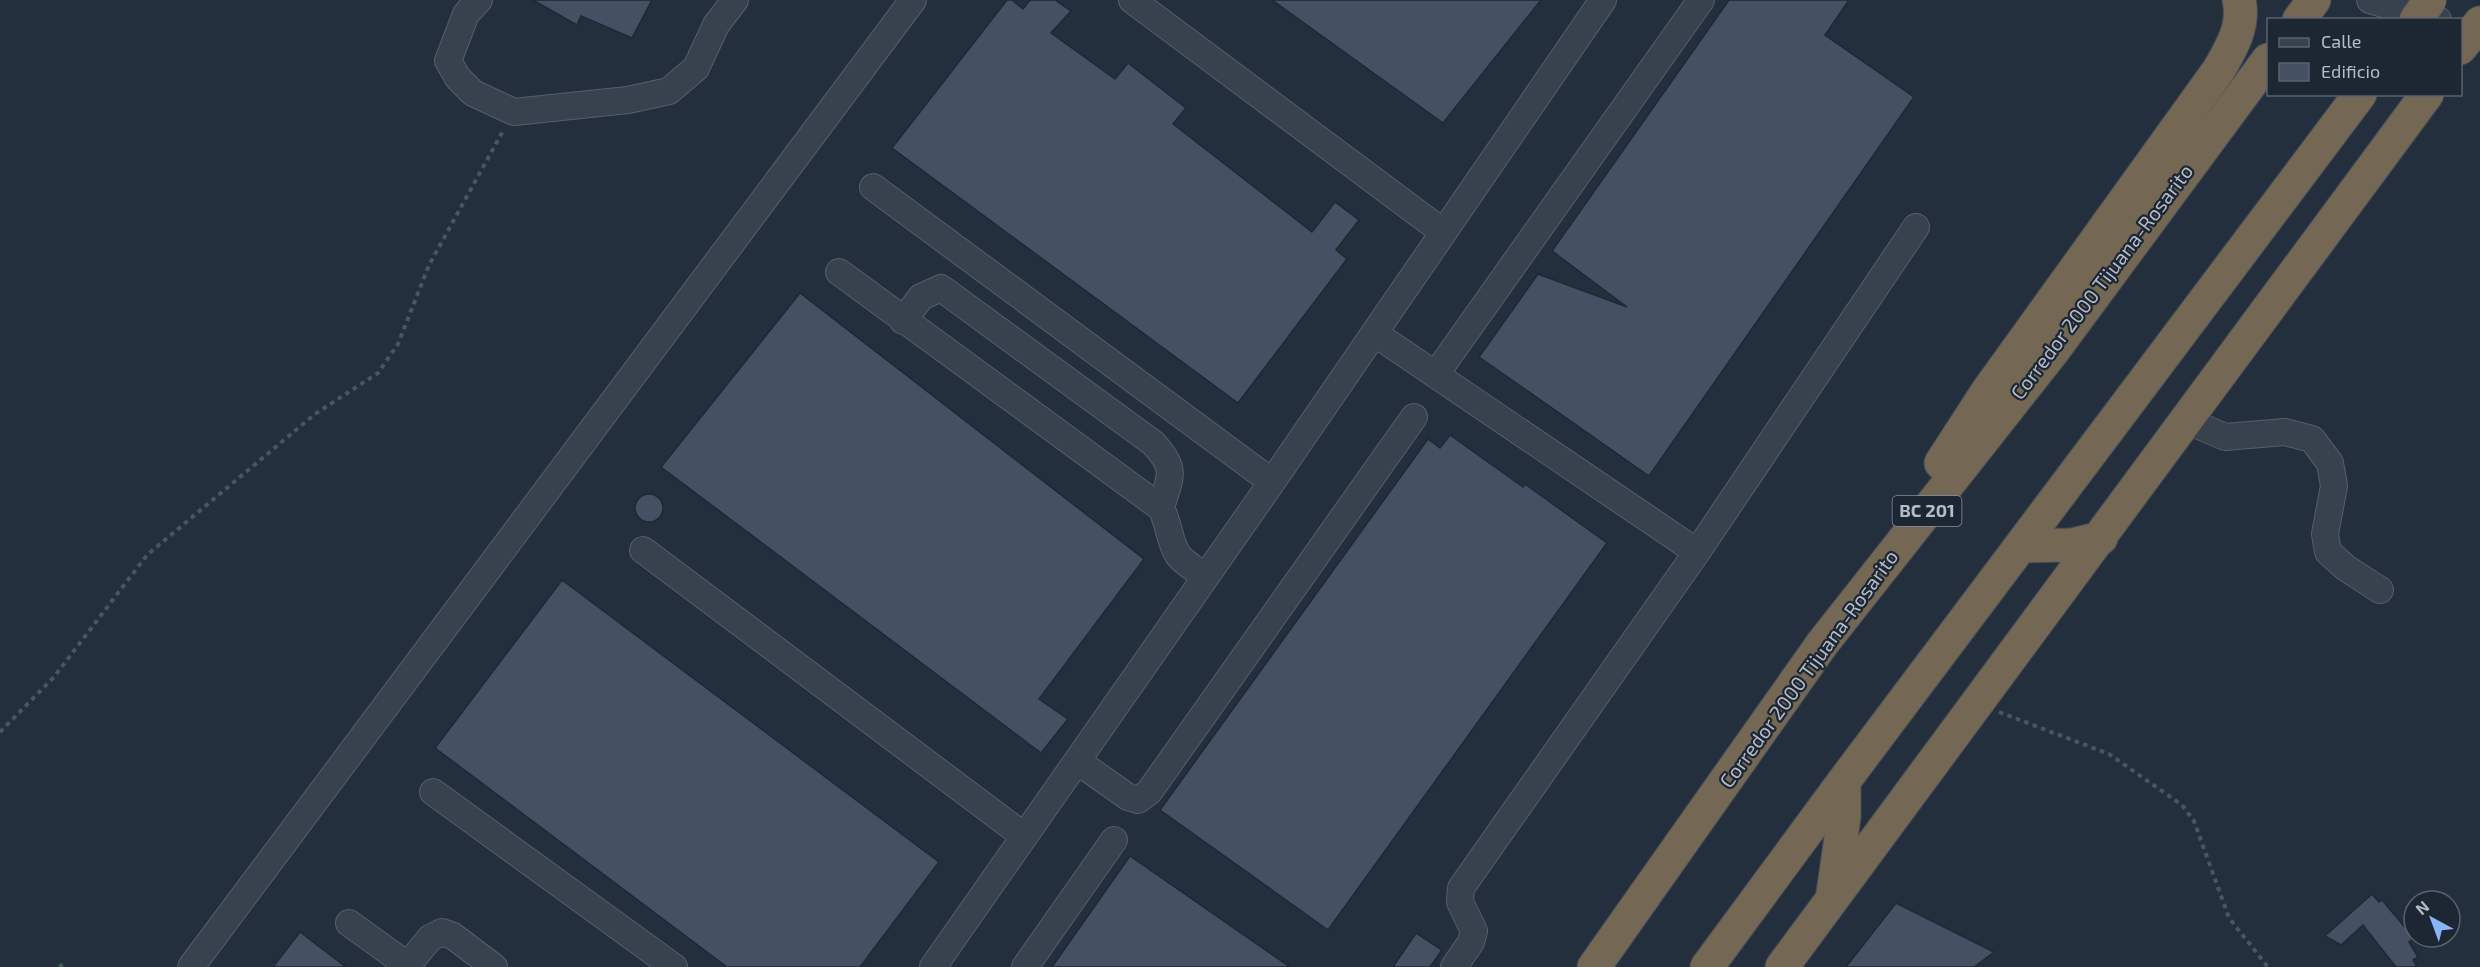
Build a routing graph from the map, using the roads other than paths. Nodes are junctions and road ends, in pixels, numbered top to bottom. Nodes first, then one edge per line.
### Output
1 (479, 0) edge
2 (735, 0) edge
3 (914, 0) edge
4 (1132, 0) edge
5 (1603, 0) edge
6 (1701, 0) edge
7 (2239, 0) edge
8 (2314, 0) edge
9 (2370, 0) edge
10 (2430, 0) edge
11 (2300, 18) edge
12 (2417, 18) edge
13 (2431, 18) edge
14 (2267, 61) edge
15 (2358, 96) edge
16 (2426, 96) edge
17 (873, 187) dead end
18 (1916, 227) dead end
19 (1443, 232) junction
20 (839, 272) dead end
21 (903, 321) junction
22 (1374, 333) junction
23 (1436, 374) junction
24 (1414, 417) dead end
25 (2188, 421) junction
26 (1272, 482) junction
27 (1161, 508) junction
28 (2101, 538) junction
29 (2021, 546) junction
30 (643, 550) dead end
31 (1697, 552) junction
32 (1205, 577) junction
33 (2380, 590) dead end
34 (1822, 644) junction
35 (1077, 761) junction
36 (1844, 780) junction
37 (433, 792) dead end
38 (1024, 836) junction
39 (1114, 840) dead end
40 (1832, 898) junction
41 (349, 923) dead end
42 (409, 966) edge
43 (669, 966) edge
44 (191, 967) edge
45 (494, 967) edge
46 (933, 967) edge
47 (1025, 967) edge
48 (1454, 967) edge
49 (1594, 967) edge
50 (1707, 967) edge
51 (1782, 967) edge

1 - 2 street
3 - 44 street
4 - 19 street
5 - 19 street
6 - 23 street
7 - 34 highway
8 - 11 highway
9 - 13 street
10 - 12 highway, bridge
14 - 34 highway, Corredor 2000 Tijuana-Rosarito / BC 201
15 - 29 highway
16 - 25 highway
17 - 26 street
18 - 31 street
19 - 22 street
20 - 21 street
21 - 27 street
21 - 27 street
22 - 23 street
22 - 26 street
23 - 31 street
24 - 35 street
25 - 28 highway
25 - 33 street
26 - 32 street
27 - 32 street
28 - 29 highway
28 - 40 highway
29 - 36 highway
30 - 38 street
31 - 48 street
32 - 35 street
34 - 49 highway, Corredor 2000 Tijuana-Rosarito / BC 201
35 - 38 street
36 - 40 highway
36 - 50 highway
37 - 43 street
38 - 46 street
39 - 47 street
40 - 51 highway
41 - 42 street
42 - 45 street

